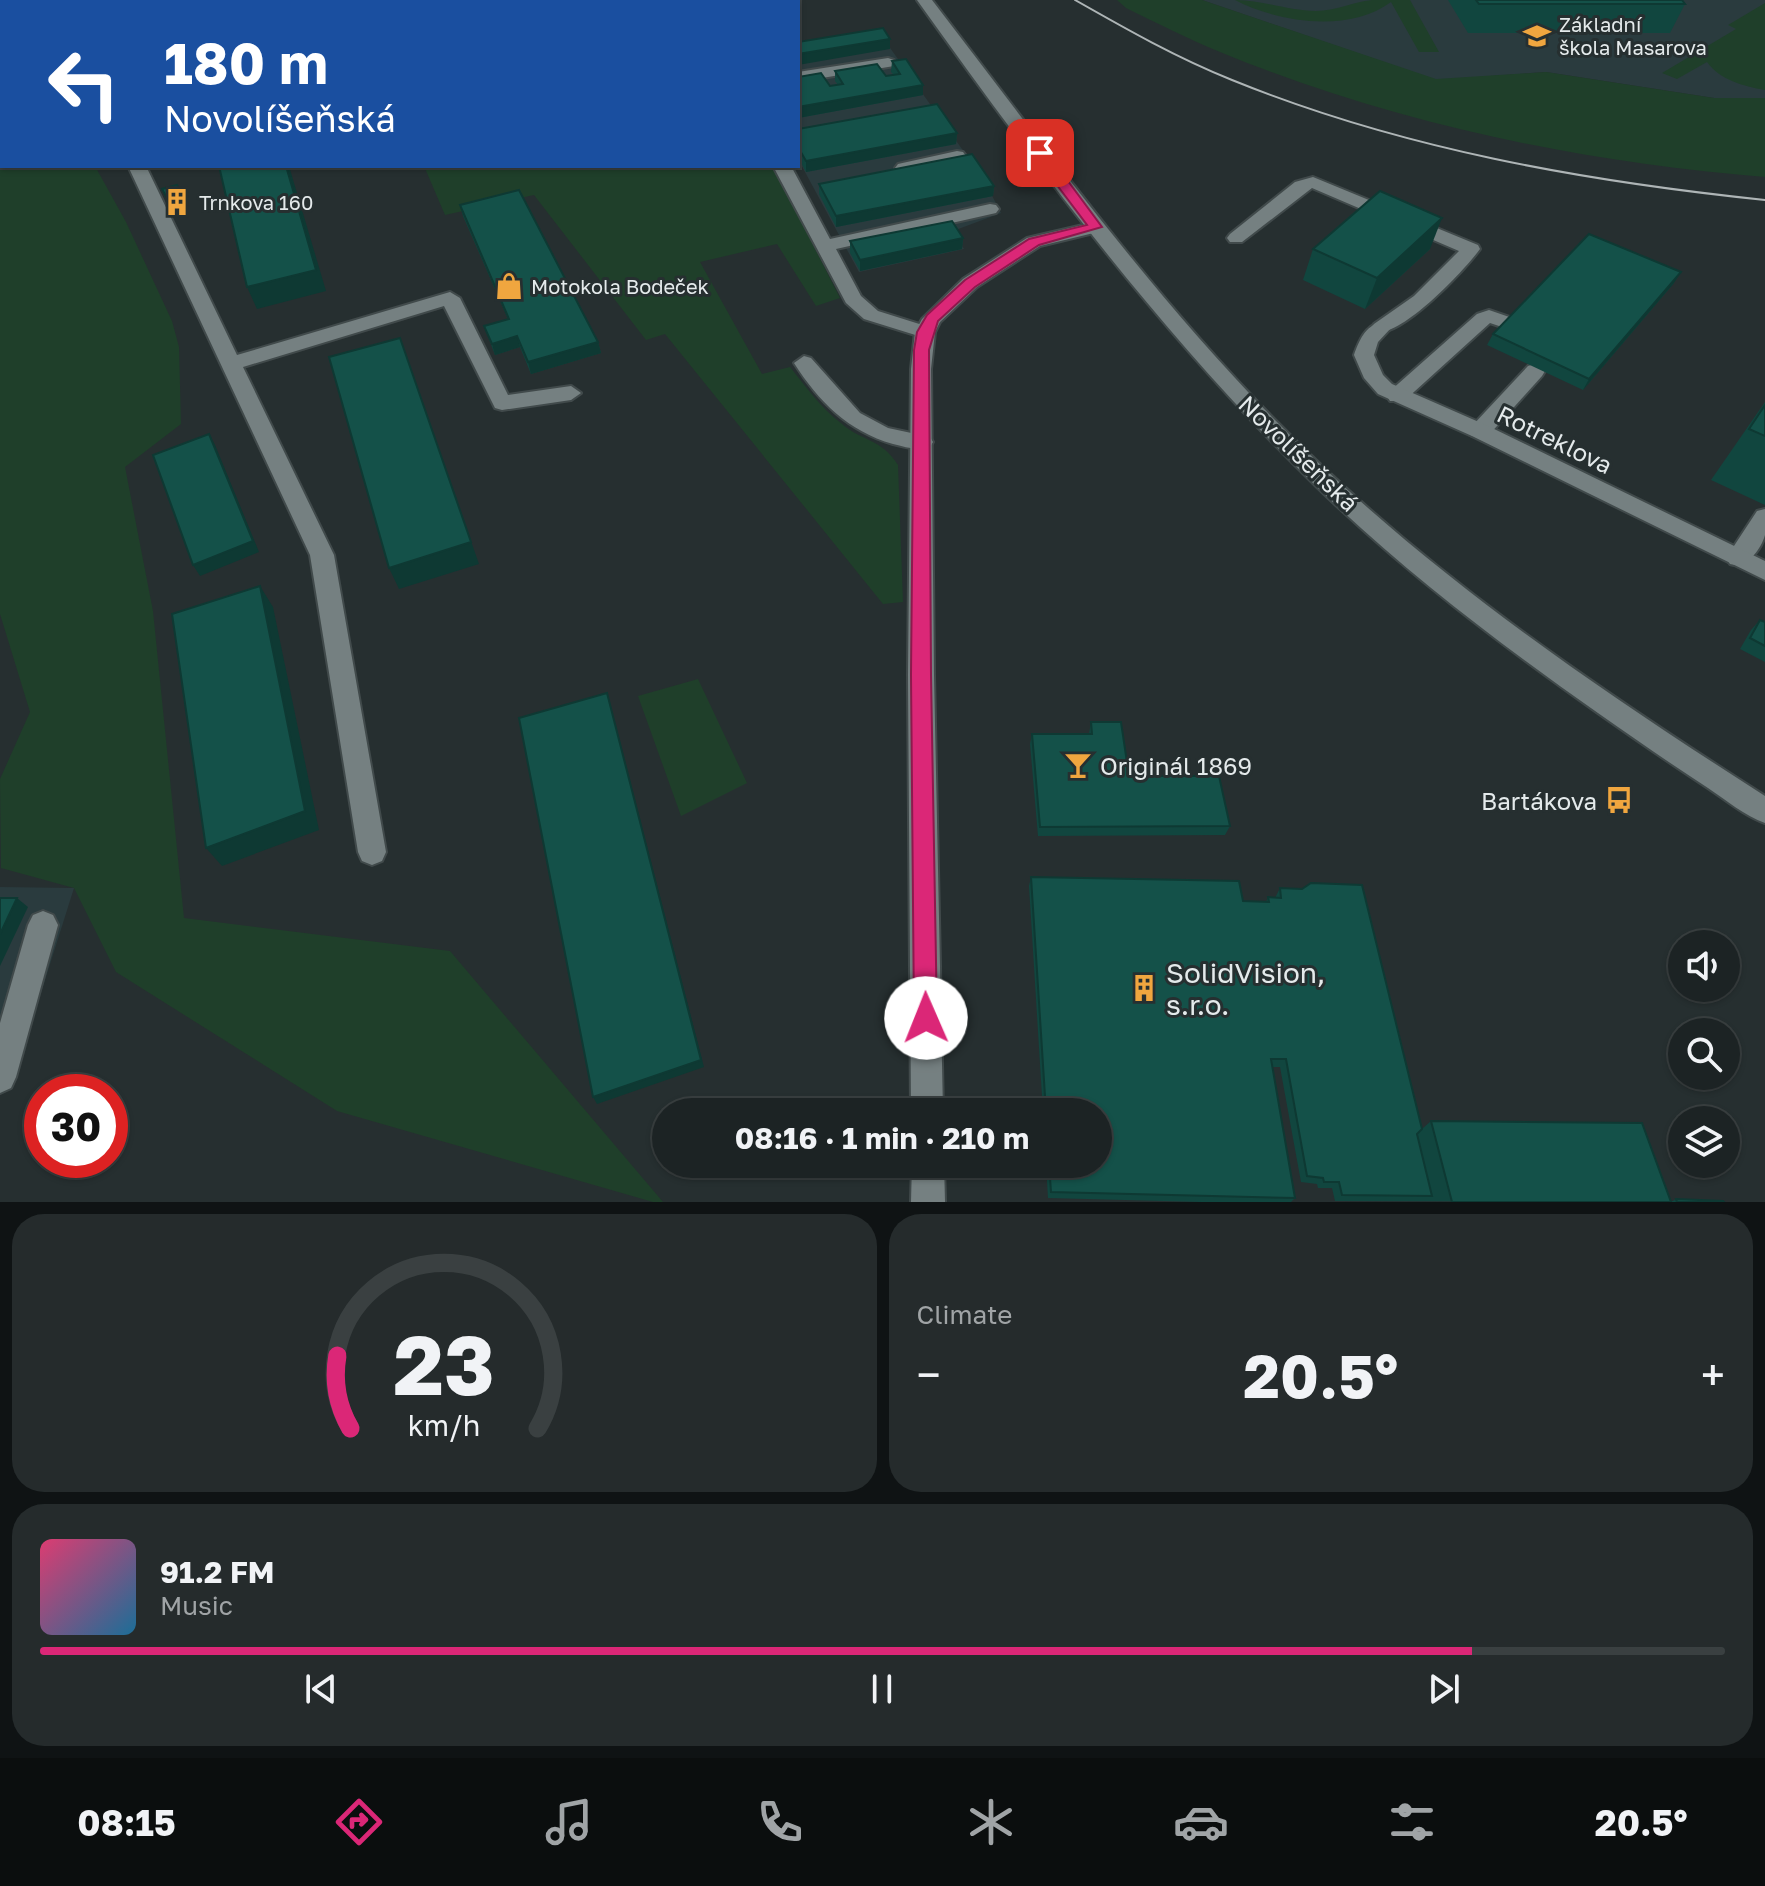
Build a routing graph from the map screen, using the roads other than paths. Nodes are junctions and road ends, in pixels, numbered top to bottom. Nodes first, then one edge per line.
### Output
1 (924, 0) edge
2 (888, 63) dead end
3 (800, 77) edge
4 (957, 156) edge
5 (138, 168) edge
6 (784, 168) edge
7 (884, 172) edge
8 (990, 209) dead end
9 (1096, 227) junction
10 (1236, 238) dead end
11 (825, 246) junction
12 (1508, 323) edge
13 (925, 332) junction
14 (804, 363) dead end
15 (230, 364) junction
16 (1535, 371) dead end
17 (571, 393) dead end
18 (1397, 396) junction
19 (1480, 431) junction
20 (922, 442) junction
21 (1765, 517) edge
22 (1738, 558) junction
23 (1765, 571) edge
24 (1765, 811) edge
25 (372, 852) dead end
26 (43, 925) dead end
27 (0, 1077) edge
28 (927, 1098) edge
29 (928, 1178) edge
30 (928, 1202) edge

1 - 9 street, Novolíšeňská
2 - 3 street
4 - 7 street
5 - 15 street
6 - 11 street
8 - 11 street
9 - 13 street
9 - 24 street, Novolíšeňská
10 - 18 street, Rotreklova
11 - 13 street
12 - 18 street
13 - 20 street
14 - 20 street
15 - 17 street
15 - 25 street
16 - 19 street
18 - 19 street, Rotreklova
19 - 22 street, Rotreklova
20 - 28 street
21 - 22 street
22 - 23 street, Rotreklova
26 - 27 street
29 - 30 street

